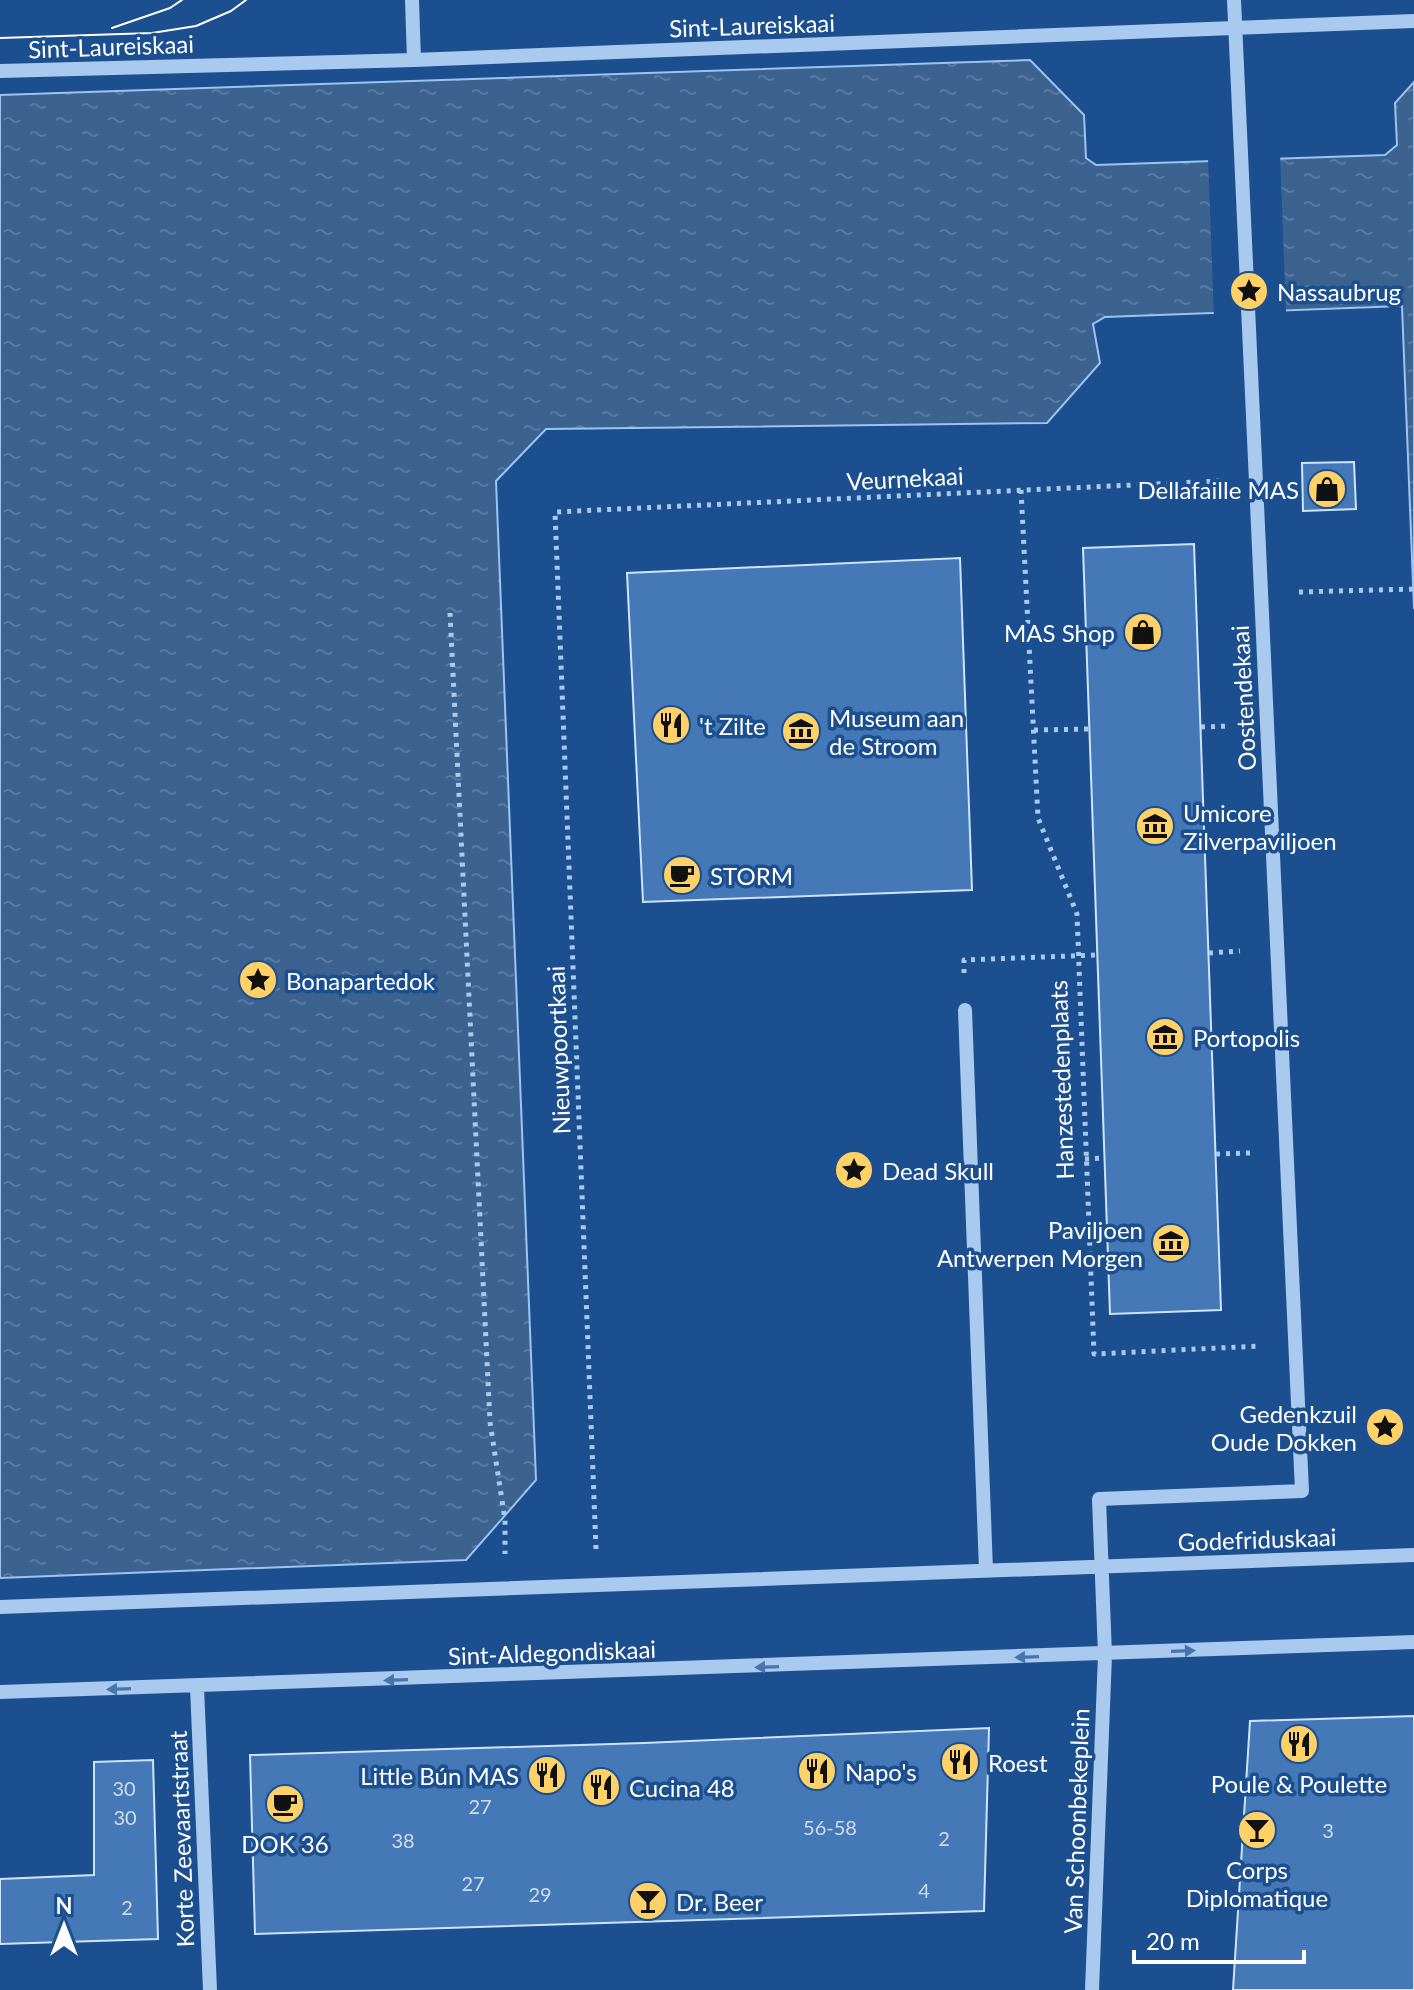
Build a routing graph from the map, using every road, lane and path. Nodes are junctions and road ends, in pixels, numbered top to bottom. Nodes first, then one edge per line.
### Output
1 (412, 0) edge
2 (1234, 0) edge
3 (1414, 21) edge
4 (1235, 28) junction
5 (414, 60) junction
6 (0, 71) edge
7 (1256, 480) junction
8 (1021, 490) junction
9 (555, 512) joint
10 (1414, 589) edge
11 (1260, 592) junction
12 (450, 613) dead end
13 (1090, 729) dead end
14 (1034, 730) junction
15 (1097, 955) dead end
16 (1078, 956) junction
17 (964, 978) dead end
18 (965, 1010) dead end
19 (1105, 1158) dead end
20 (1085, 1159) junction
21 (1296, 1345) junction
22 (505, 1520) dead end
23 (1414, 1555) edge
24 (1102, 1566) junction
25 (986, 1570) junction
26 (597, 1587) junction
27 (0, 1607) edge
28 (1414, 1642) edge
29 (1105, 1655) junction
30 (197, 1687) junction
31 (0, 1692) edge
32 (210, 1990) edge
33 (1092, 1990) edge

1 - 5 street
2 - 4 street
3 - 4 street, Sint-Laureiskaai
4 - 5 street, Sint-Laureiskaai
4 - 7 street
5 - 6 street, Sint-Laureiskaai
7 - 8 path, Veurnekaai
7 - 11 street, Oostendekaai
8 - 9 path, Veurnekaai
8 - 14 path, Hanzestedenplaats
9 - 26 path, Nieuwpoortkaai
10 - 11 path
11 - 21 street, Oostendekaai
12 - 22 path
13 - 14 path
14 - 16 path, Hanzestedenplaats
15 - 16 path
16 - 17 path
16 - 20 path, Hanzestedenplaats
18 - 25 street
19 - 20 path
20 - 21 path, Hanzestedenplaats
21 - 24 street
23 - 24 street, Godefriduskaai
24 - 25 street
24 - 29 street
25 - 26 street
26 - 27 street
29 -> 28 street
29 -> 30 street, Sint-Aldegondiskaai
29 - 33 street, Van Schoonbekeplein
30 -> 31 street, Sint-Aldegondiskaai
30 - 32 street, Korte Zeevaartstraat

